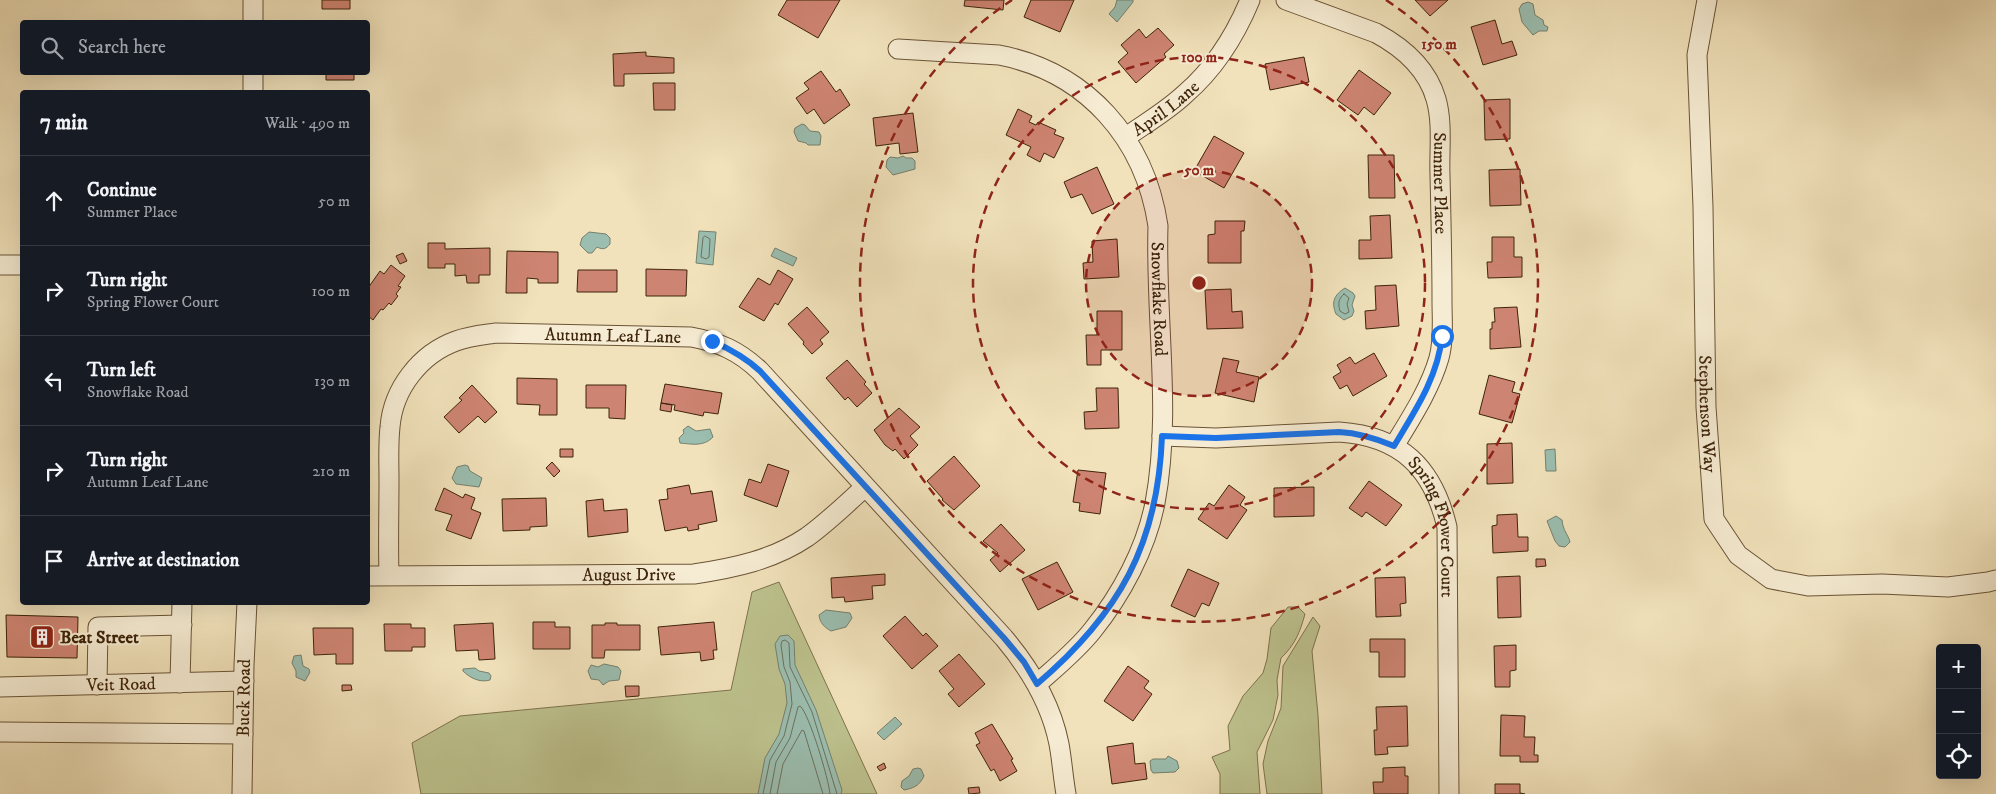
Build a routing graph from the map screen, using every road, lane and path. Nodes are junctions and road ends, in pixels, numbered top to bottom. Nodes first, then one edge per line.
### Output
1 (253, 0) edge
2 (1250, 0) edge
3 (1286, 0) edge
4 (1707, 0) edge
5 (253, 20) edge
6 (898, 49) dead end
7 (253, 75) edge
8 (253, 90) edge
9 (1126, 137) junction
10 (0, 265) edge
11 (20, 265) edge
12 (1162, 436) junction
13 (1394, 446) junction
14 (865, 486) junction
15 (389, 575) junction
16 (370, 576) edge
17 (1996, 580) edge
18 (182, 605) edge
19 (247, 605) edge
20 (182, 625) junction
21 (244, 680) junction
22 (180, 683) junction
23 (1037, 684) junction
24 (97, 685) junction
25 (0, 687) edge
26 (0, 732) edge
27 (243, 734) junction
28 (242, 794) edge
29 (1066, 794) edge
30 (1449, 794) edge

1 - 5 street
2 - 9 street, April Lane
3 - 13 street, Summer Place
4 - 17 street, Stephenson Way
6 - 9 street, Snowflake Road
7 - 8 street
9 - 12 street, Snowflake Road
10 - 11 street
12 - 13 street, Spring Flower Court
12 - 23 street, Snowflake Road
13 - 30 street, Spring Flower Court
14 - 15 street, August Drive
14 - 15 street, Autumn Leaf Lane
14 - 23 street, Autumn Leaf Lane
15 - 16 street, August Drive
18 - 20 street
19 - 21 street, Buck Road
20 - 22 street
20 - 24 street
21 - 22 street, Veit Road
21 - 27 street, Buck Road
22 - 24 street, Veit Road
23 - 29 street, Autumn Leaf Lane
24 - 25 street, Veit Road
26 - 27 street
27 - 28 street, Buck Road

